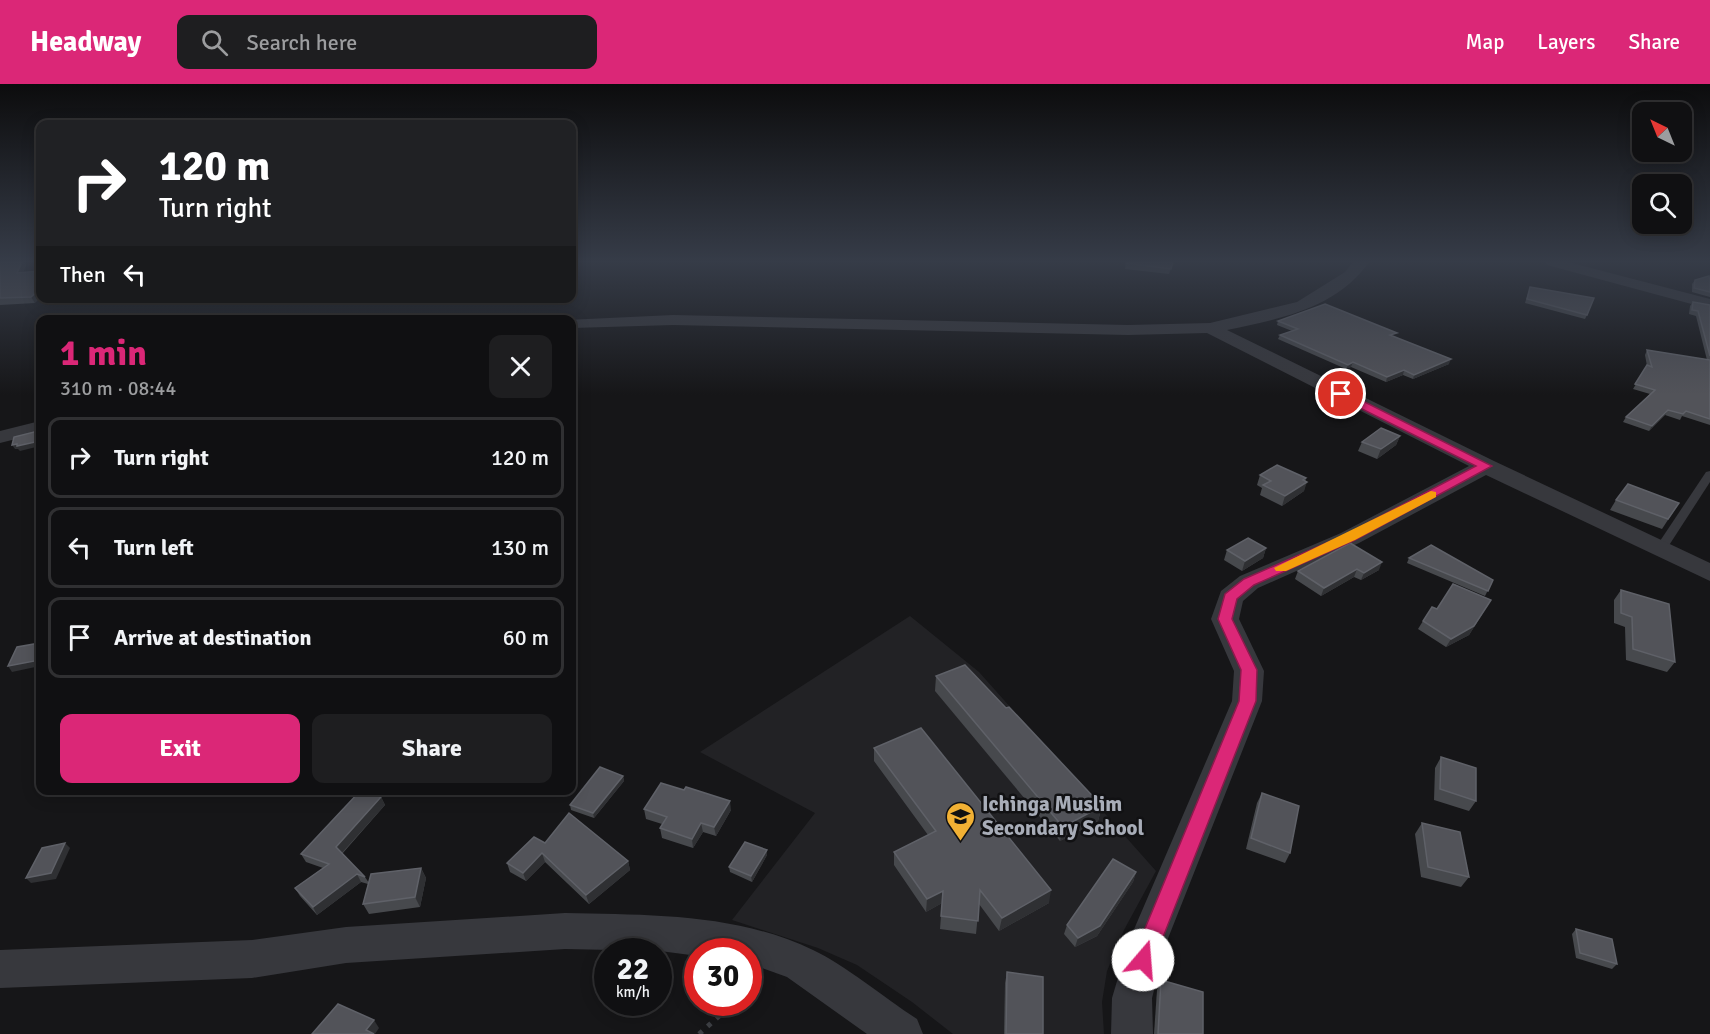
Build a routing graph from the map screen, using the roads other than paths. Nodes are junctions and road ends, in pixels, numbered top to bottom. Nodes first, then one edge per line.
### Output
1 (1302, 306) edge
2 (576, 323) edge
3 (1210, 328) junction
4 (36, 428) edge
5 (0, 437) edge
6 (1486, 466) junction
7 (1710, 474) edge
8 (1660, 550) junction
9 (1710, 573) edge
10 (0, 969) edge
11 (902, 1034) edge
12 (1132, 1034) edge

1 - 3 street
2 - 3 street
3 - 6 street
4 - 5 street
6 - 8 street
6 - 12 street
7 - 8 lane
8 - 9 street
10 - 11 street

